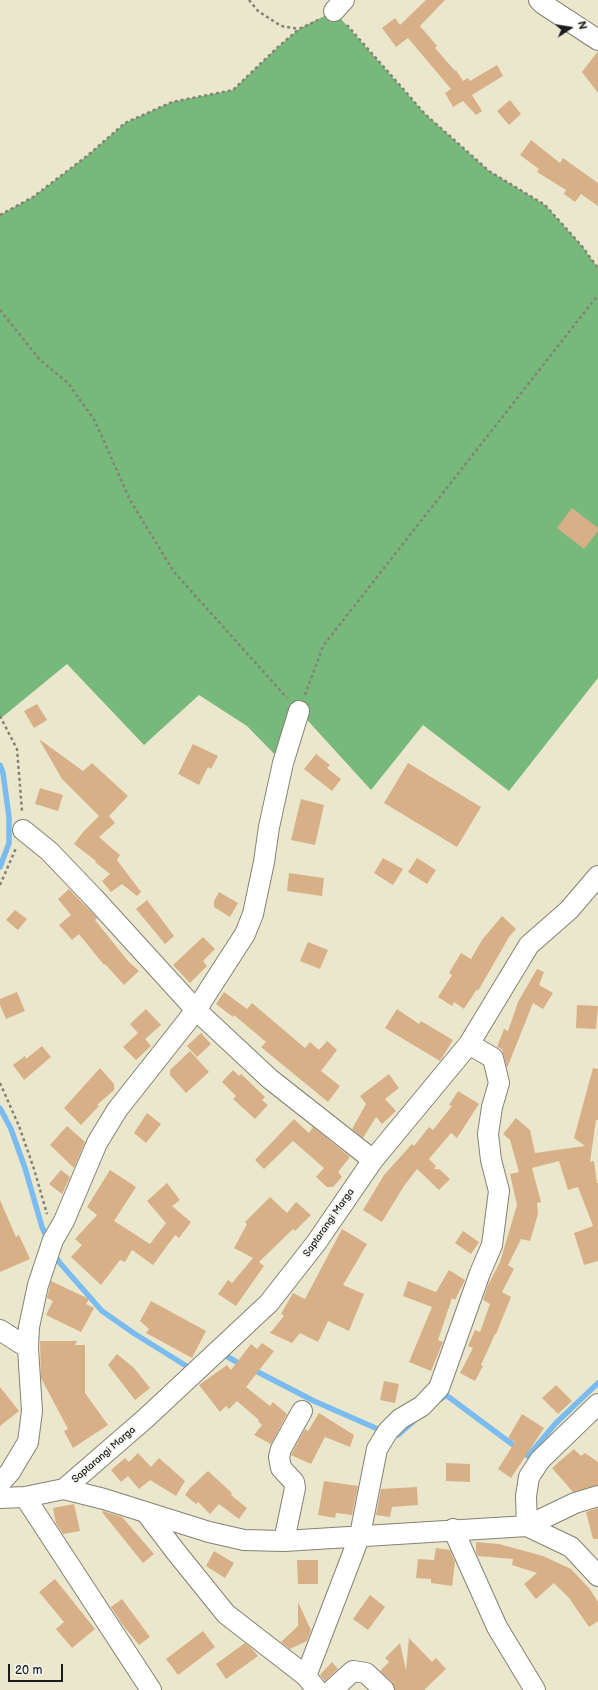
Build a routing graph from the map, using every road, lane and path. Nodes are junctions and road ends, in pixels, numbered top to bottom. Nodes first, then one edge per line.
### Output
1 (249, 0) edge
2 (539, 0) edge
3 (339, 6) edge
4 (299, 30) junction
5 (598, 40) edge
6 (0, 215) edge
7 (598, 268) edge
8 (598, 295) edge
9 (0, 310) edge
10 (299, 711) junction
11 (0, 716) edge
12 (23, 830) junction
13 (598, 876) edge
14 (0, 886) edge
15 (196, 1010) junction
16 (469, 1044) junction
17 (0, 1083) edge
18 (373, 1160) junction
19 (52, 1243) junction
20 (0, 1330) edge
21 (28, 1348) junction
22 (598, 1404) edge
23 (302, 1411) dead end
24 (0, 1482) edge
25 (64, 1489) junction
26 (598, 1496) edge
27 (25, 1497) junction
28 (0, 1498) edge
29 (147, 1514) junction
30 (527, 1526) junction
31 (453, 1529) junction
32 (360, 1535) junction
33 (284, 1541) junction
34 (598, 1576) edge
35 (312, 1683) edge
36 (152, 1690) edge
37 (332, 1690) edge
38 (384, 1690) edge
39 (535, 1690) edge

1 - 4 path
2 - 5 street
3 - 4 path
3 - 7 path
4 - 6 path
8 - 10 path
9 - 10 path
10 - 15 street
11 - 12 path
12 - 14 path
12 - 15 street
13 - 16 street, Saptarangi Marga
15 - 18 street
15 - 19 street
16 - 18 street, Saptarangi Marga
16 - 32 street
17 - 19 path
18 - 25 street, Saptarangi Marga
19 - 21 street
20 - 21 street
21 - 24 street
22 - 30 street
23 - 33 street
25 - 27 street, Saptarangi Marga
25 - 29 street
26 - 30 street
27 - 28 street, Saptarangi Marga
27 - 36 street
29 - 33 street
29 - 35 street
30 - 31 street
30 - 34 street
31 - 32 street
31 - 39 street
32 - 33 street
32 - 35 street
37 - 38 street

